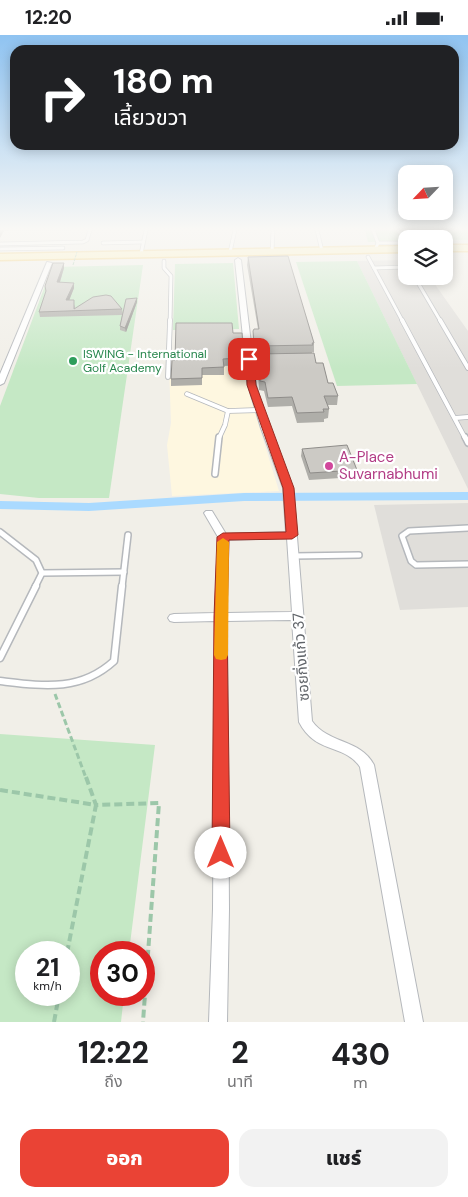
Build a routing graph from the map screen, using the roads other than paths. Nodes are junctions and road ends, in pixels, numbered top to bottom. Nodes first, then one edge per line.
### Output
1 (44, 276) edge
2 (171, 276) edge
3 (240, 276) edge
4 (378, 276) edge
5 (419, 285) edge
6 (249, 359) junction
7 (258, 359) edge
8 (468, 369) edge
9 (168, 377) dead end
10 (0, 383) edge
11 (187, 394) dead end
12 (260, 410) junction
13 (228, 411) junction
14 (454, 417) junction
15 (468, 417) edge
16 (468, 443) edge
17 (214, 474) dead end
18 (209, 513) dead end
19 (468, 528) edge
20 (0, 532) edge
21 (128, 535) dead end
22 (292, 535) junction
23 (223, 537) junction
24 (359, 555) dead end
25 (293, 556) junction
26 (468, 564) edge
27 (124, 572) junction
28 (42, 573) junction
29 (298, 616) junction
30 (221, 617) junction
31 (174, 618) dead end
32 (0, 659) edge
33 (0, 681) edge
34 (218, 1022) edge
35 (414, 1022) edge

1 - 10 street
2 - 9 lane
3 - 6 street, ซอยกิ่งแก้ว 37
4 - 14 lane
5 - 8 lane
6 - 7 lane
6 - 12 street, ซอยกิ่งแก้ว 37
11 - 13 lane
12 - 13 lane
12 - 22 street, ซอยกิ่งแก้ว 37
13 - 17 lane
14 - 15 lane
14 - 16 lane
18 - 23 street
19 - 26 lane
20 - 28 lane
21 - 27 lane
22 - 23 street
22 - 25 street, ซอยกิ่งแก้ว 37
23 - 30 street
24 - 25 lane
25 - 29 street, ซอยกิ่งแก้ว 37
27 - 28 lane
27 - 33 lane
28 - 32 lane
29 - 30 street
29 - 35 street, ซอยกิ่งแก้ว 37
30 - 31 street
30 - 34 street

